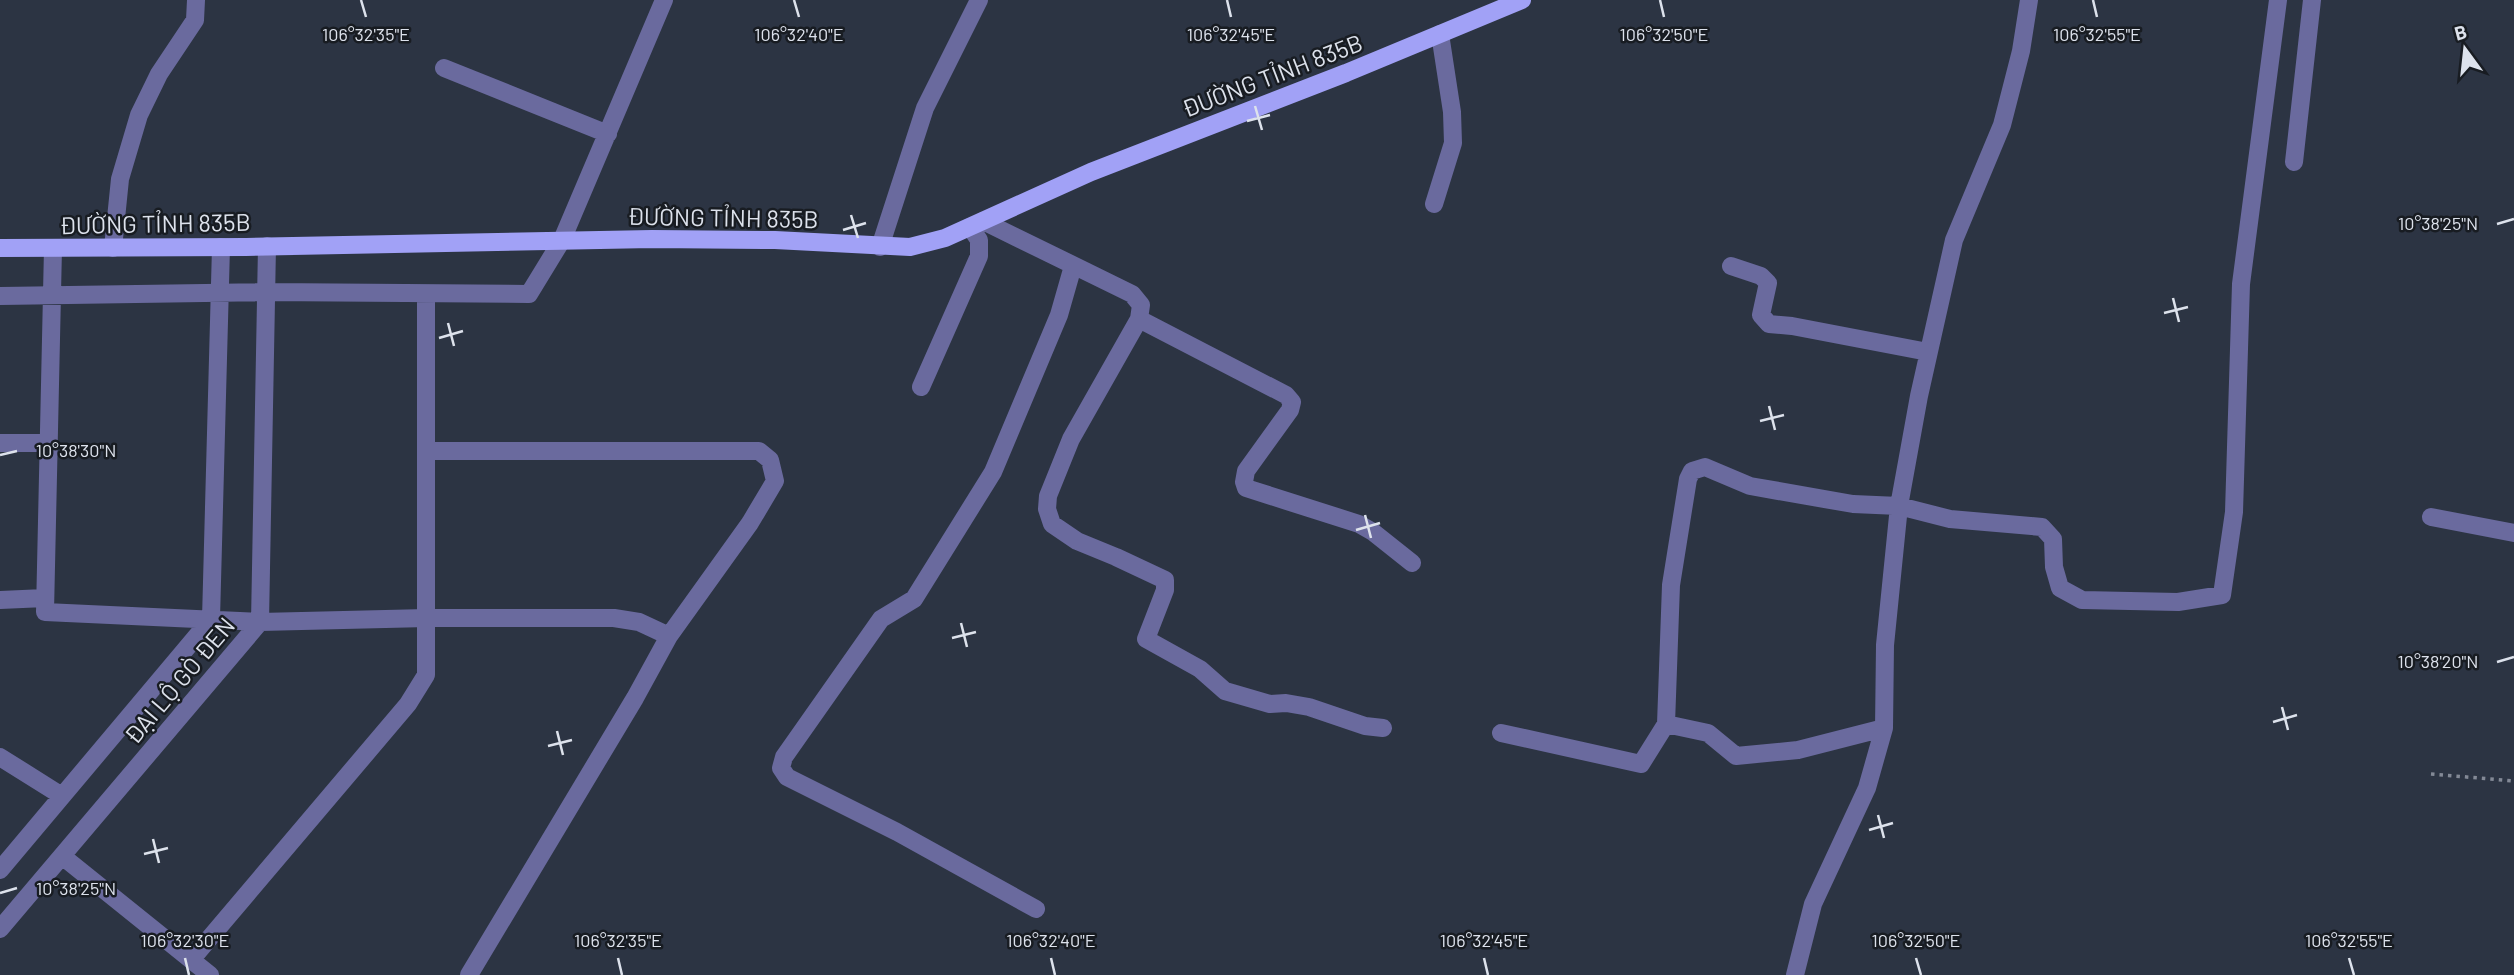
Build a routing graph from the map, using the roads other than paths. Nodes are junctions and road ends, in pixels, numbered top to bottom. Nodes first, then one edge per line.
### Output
1 (196, 0) edge
2 (664, 0) edge
3 (979, 0) edge
4 (1522, 0) edge
5 (2029, 0) edge
6 (2278, 0) edge
7 (2312, 0) edge
8 (1440, 34) junction
9 (444, 68) dead end
10 (608, 134) junction
11 (2294, 162) dead end
12 (1434, 204) dead end
13 (976, 224) junction
14 (562, 240) junction
15 (267, 246) junction
16 (221, 247) junction
17 (880, 247) junction
18 (0, 248) edge
19 (54, 248) junction
20 (113, 248) junction
21 (1073, 266) junction
22 (1731, 266) dead end
23 (266, 292) junction
24 (220, 293) junction
25 (426, 293) junction
26 (0, 296) edge
27 (52, 296) junction
28 (1139, 319) junction
29 (1928, 352) junction
30 (921, 387) dead end
31 (0, 443) edge
32 (48, 443) junction
33 (426, 451) junction
34 (1899, 506) junction
35 (2431, 517) dead end
36 (2514, 534) edge
37 (1412, 563) dead end
38 (45, 598) junction
39 (0, 600) edge
40 (427, 618) junction
41 (211, 620) junction
42 (260, 622) junction
43 (668, 636) junction
44 (1666, 724) junction
45 (1384, 728) dead end
46 (1884, 728) junction
47 (1500, 733) dead end
48 (0, 757) edge
49 (62, 796) junction
50 (62, 856) junction
51 (0, 870) edge
52 (1036, 909) dead end
53 (0, 929) edge
54 (191, 960) junction
55 (210, 975) edge
56 (469, 975) edge
57 (1795, 975) edge

1 - 20 street
2 - 10 street
3 - 17 street
4 - 8 main road, ĐƯỜNG TỈNH 835B
5 - 29 street
6 - 34 street
7 - 11 street
8 - 12 street
8 - 13 main road, ĐƯỜNG TỈNH 835B
9 - 10 street
10 - 14 street
13 - 17 main road, ĐƯỜNG TỈNH 835B
13 - 21 street
13 - 30 street
14 - 15 main road, ĐƯỜNG TỈNH 835B
14 - 17 main road, ĐƯỜNG TỈNH 835B
14 - 25 street
15 - 16 main road, ĐƯỜNG TỈNH 835B
15 - 23 street, ĐẠI LỘ GÒ ĐEN
16 - 20 main road, ĐƯỜNG TỈNH 835B
16 - 24 street, ĐẠI LỘ GÒ ĐEN
18 - 19 main road, ĐƯỜNG TỈNH 835B
19 - 20 main road, ĐƯỜNG TỈNH 835B
19 - 27 street
21 - 28 street
21 - 52 street
22 - 29 street
23 - 24 street
23 - 25 street
23 - 42 street, ĐẠI LỘ GÒ ĐEN
24 - 27 street
24 - 41 street, ĐẠI LỘ GÒ ĐEN
25 - 33 street
26 - 27 street
27 - 32 street
28 - 37 street
28 - 45 street
29 - 34 street
31 - 32 street
32 - 38 street
33 - 40 street
33 - 43 street
34 - 44 street
34 - 46 street
35 - 36 street
38 - 39 street
38 - 41 street
40 - 42 street
40 - 43 street
40 - 54 street
41 - 42 street
41 - 49 street, ĐẠI LỘ GÒ ĐEN
42 - 50 street, ĐẠI LỘ GÒ ĐEN
43 - 56 street
44 - 46 street
44 - 47 street
46 - 57 street
48 - 49 street
49 - 51 street, ĐẠI LỘ GÒ ĐEN
50 - 53 street, ĐẠI LỘ GÒ ĐEN
50 - 54 street
54 - 55 street

